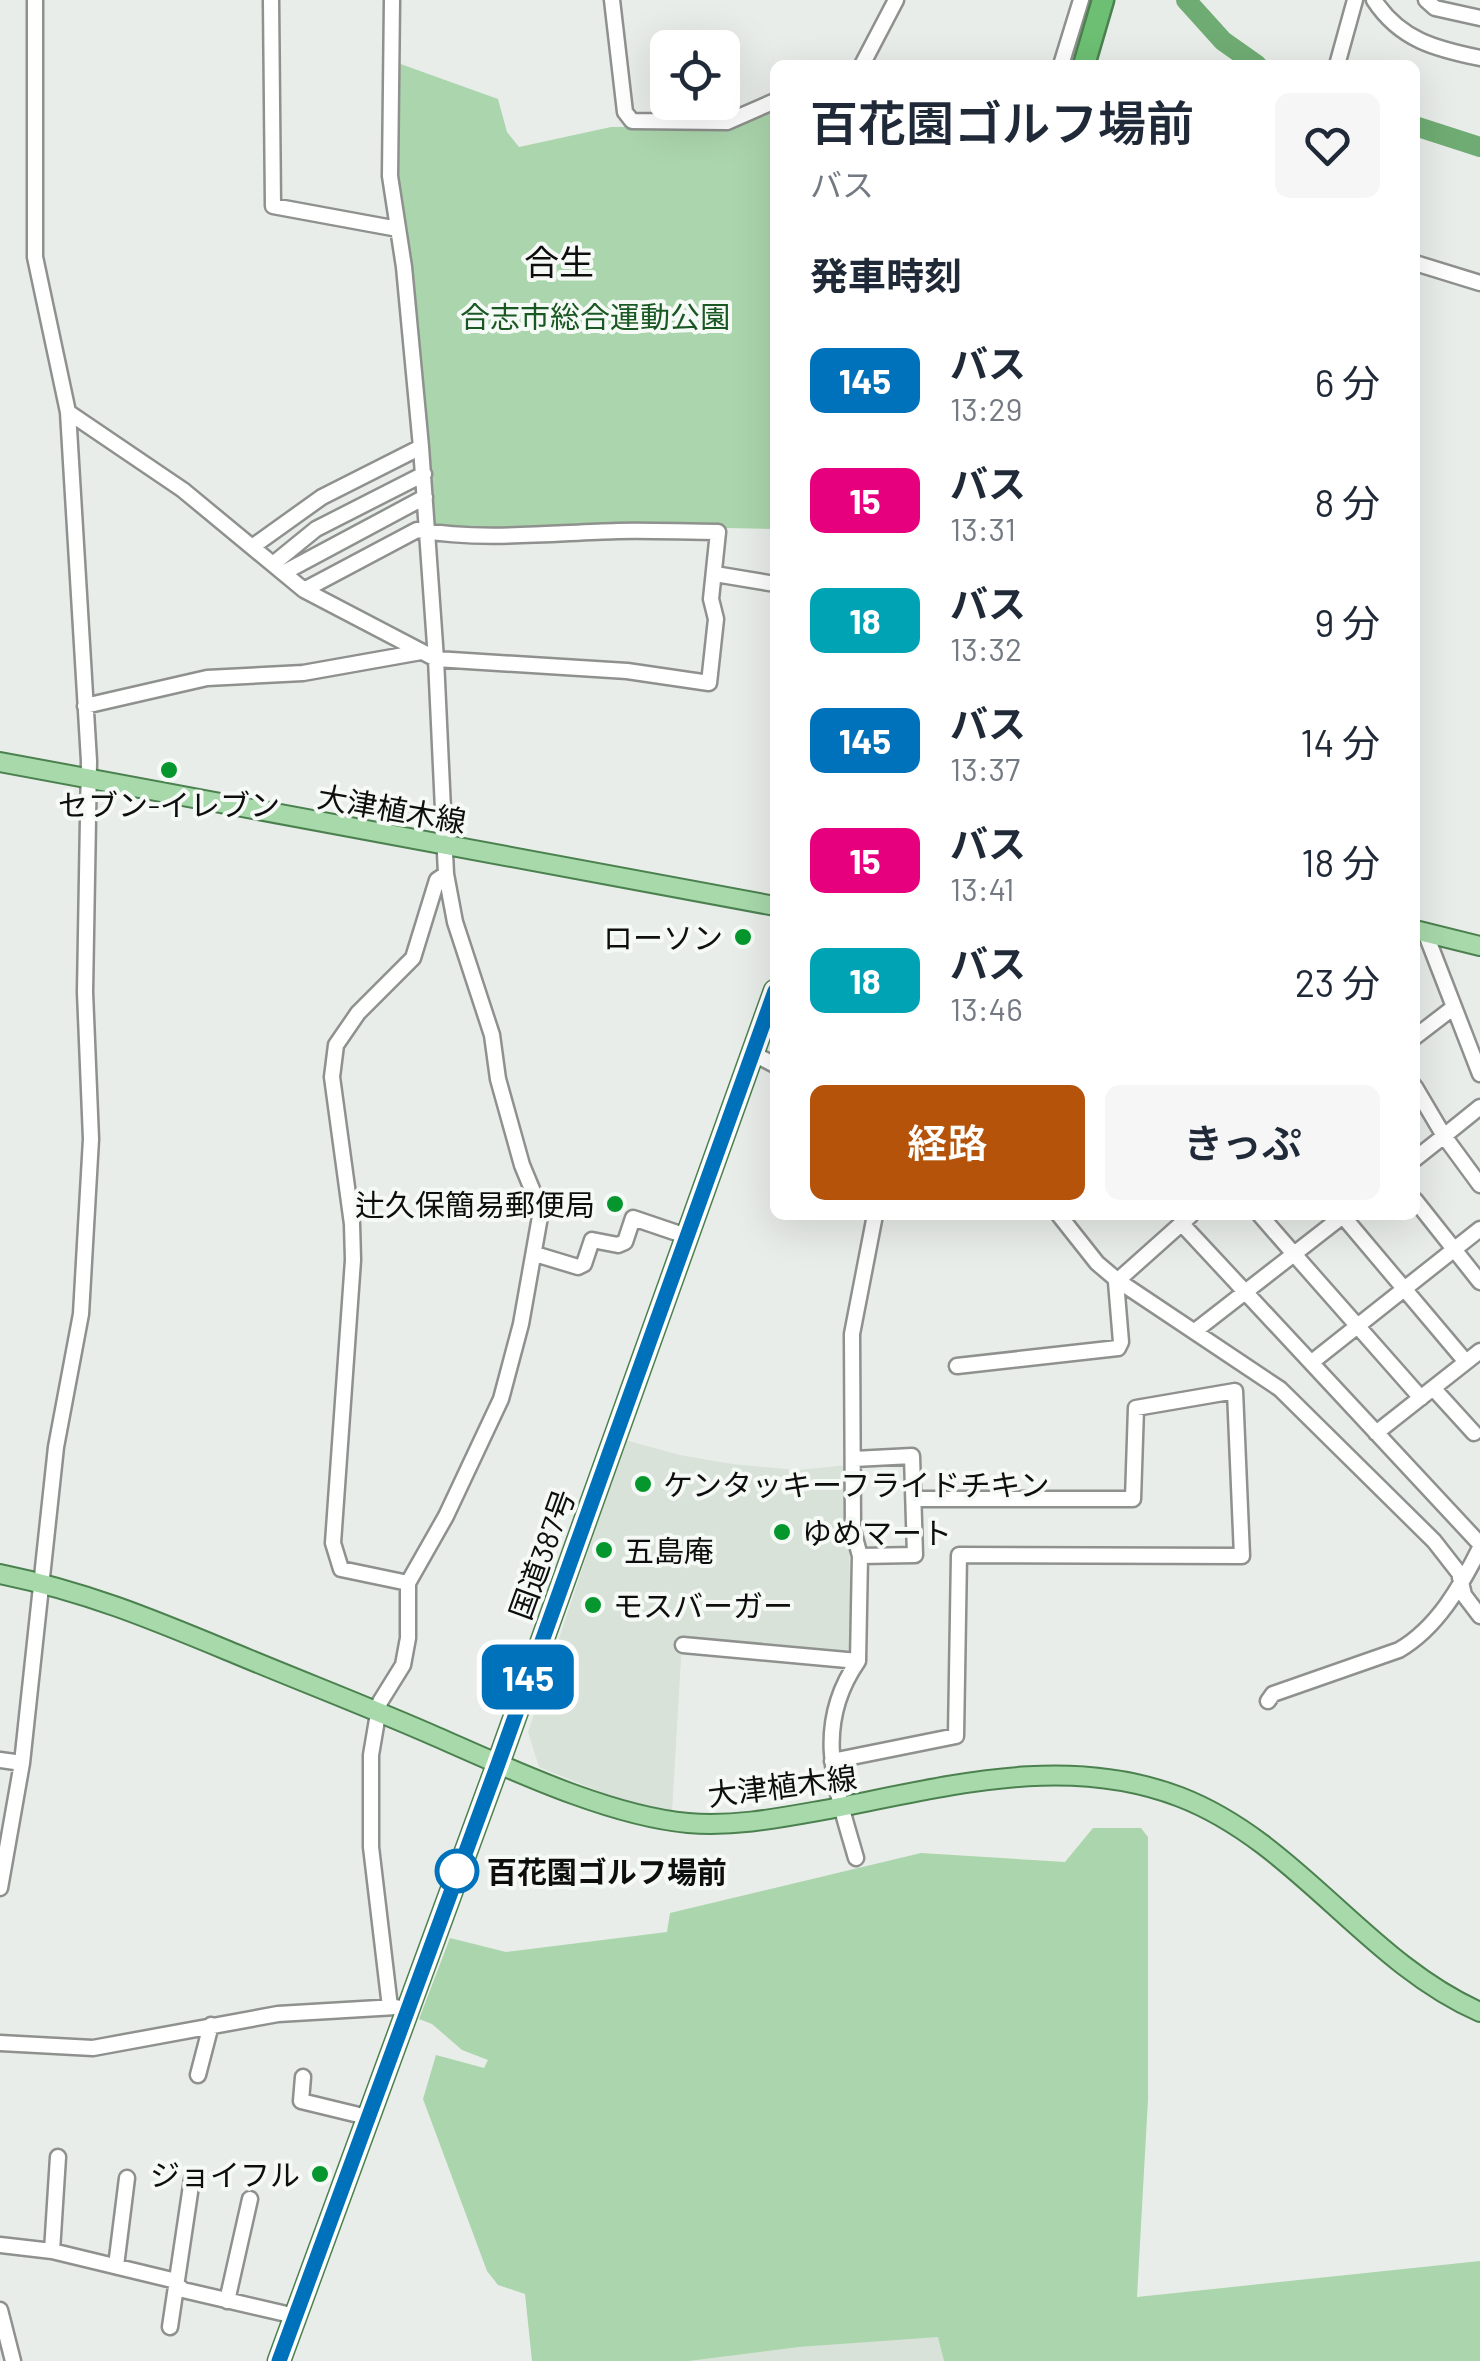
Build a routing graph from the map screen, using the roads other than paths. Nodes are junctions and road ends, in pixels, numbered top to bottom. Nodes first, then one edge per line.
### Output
1 (35, 0) edge
2 (271, 0) edge
3 (392, 0) edge
4 (612, 0) edge
5 (896, 0) edge
6 (1081, 0) edge
7 (1103, 0) edge
8 (1355, 0) edge
9 (1374, 0) edge
10 (1426, 0) edge
11 (1480, 18) edge
12 (1480, 58) edge
13 (865, 60) edge
14 (1063, 60) edge
15 (1085, 60) edge
16 (1337, 60) edge
17 (770, 102) edge
18 (398, 229) junction
19 (1420, 265) edge
20 (1480, 283) edge
21 (68, 412) junction
22 (422, 447) junction
23 (424, 474) junction
24 (425, 497) junction
25 (428, 532) junction
26 (252, 547) junction
27 (278, 569) junction
28 (715, 577) junction
29 (770, 586) edge
30 (304, 590) junction
31 (429, 656) junction
32 (85, 706) junction
33 (0, 762) edge
34 (89, 779) junction
35 (444, 844) junction
36 (446, 874) junction
37 (770, 905) edge
38 (1420, 937) edge
39 (1480, 946) edge
40 (770, 1004) edge
41 (1454, 1008) junction
42 (1420, 1033) edge
43 (752, 1053) junction
44 (770, 1062) edge
45 (1480, 1074) edge
46 (1420, 1095) edge
47 (1480, 1107) edge
48 (1444, 1136) junction
49 (1420, 1155) edge
50 (1480, 1185) edge
51 (1420, 1206) edge
52 (874, 1220) edge
53 (1063, 1220) edge
54 (1185, 1220) edge
55 (1187, 1220) edge
56 (1264, 1220) edge
57 (1337, 1220) edge
58 (1347, 1220) edge
59 (1480, 1229) edge
60 (686, 1236) junction
61 (1455, 1250) junction
62 (535, 1254) junction
63 (1294, 1254) junction
64 (1117, 1280) junction
65 (1480, 1282) edge
66 (1404, 1289) junction
67 (1244, 1292) junction
68 (1358, 1326) junction
69 (1195, 1331) junction
70 (1480, 1351) edge
71 (1312, 1362) junction
72 (1466, 1362) junction
73 (957, 1366) dead end
74 (1427, 1393) junction
75 (1376, 1433) junction
76 (1478, 1434) edge
77 (854, 1459) junction
78 (914, 1499) junction
79 (1480, 1546) edge
80 (860, 1556) junction
81 (0, 1574) edge
82 (43, 1583) junction
83 (408, 1583) junction
84 (1462, 1584) junction
85 (1480, 1616) edge
86 (683, 1644) dead end
87 (858, 1661) junction
88 (1268, 1701) dead end
89 (378, 1711) junction
90 (0, 1760) edge
91 (832, 1761) junction
92 (22, 1763) junction
93 (498, 1764) junction
94 (842, 1807) junction
95 (856, 1858) dead end
96 (0, 1888) edge
97 (398, 2007) junction
98 (1480, 2012) edge
99 (211, 2025) junction
100 (0, 2043) edge
101 (198, 2075) dead end
102 (303, 2077) dead end
103 (367, 2117) junction
104 (58, 2158) dead end
105 (127, 2178) dead end
106 (192, 2178) dead end
107 (250, 2200) dead end
108 (0, 2245) edge
109 (52, 2251) junction
110 (116, 2266) junction
111 (176, 2285) junction
112 (227, 2301) junction
113 (0, 2310) edge
114 (294, 2316) junction
115 (170, 2327) dead end
116 (13, 2361) edge
117 (279, 2361) edge

1 - 21 street
2 - 18 street
3 - 18 street
4 - 17 street
5 - 13 street
6 - 14 street
7 - 15 highway
8 - 16 street
9 - 12 street
10 - 11 street
18 - 22 street
19 - 20 street
21 - 26 street
21 - 32 street
22 - 23 street
22 - 26 street
23 - 24 street
23 - 27 street
24 - 25 street
24 - 27 street
25 - 28 street
25 - 30 street
25 - 31 street
26 - 27 street
27 - 30 street
28 - 29 street
28 - 31 street
30 - 31 street
31 - 32 street
31 - 35 street
32 - 34 street
33 - 34 main road, 大津植木線
34 - 35 main road, 大津植木線
34 - 82 street
35 - 36 street
35 - 37 main road, 大津植木線
36 - 62 street
36 - 83 street
38 - 39 main road
38 - 41 street
40 - 43 highway, 国道387号
41 - 42 street
41 - 45 street
43 - 44 street
43 - 60 highway, 国道387号
46 - 48 street
47 - 48 street
48 - 49 street
48 - 50 street
51 - 61 street
52 - 77 street
53 - 64 street
54 - 64 street
55 - 67 street
56 - 63 street
57 - 63 street
58 - 66 street
59 - 61 street
60 - 62 street
60 - 93 highway, 国道387号
61 - 65 street
61 - 66 street
62 - 83 street
63 - 67 street
63 - 68 street
64 - 69 street
64 - 73 street
66 - 68 street
66 - 72 street
67 - 69 street
67 - 71 street
68 - 71 street
68 - 74 street
69 - 84 street
70 - 72 street
71 - 75 street
72 - 74 street
74 - 75 street
74 - 76 street
75 - 79 street
77 - 78 street
77 - 80 street
78 - 80 street
78 - 91 street
79 - 84 street
80 - 87 street
81 - 82 main road, 大津植木線
82 - 89 main road, 大津植木線
82 - 92 street
83 - 89 street
84 - 85 street
84 - 88 street
86 - 87 street
87 - 91 street
89 - 93 main road, 大津植木線
89 - 97 street
90 - 92 street
91 - 94 street
92 - 96 street
93 - 94 main road, 大津植木線
93 - 97 highway, 国道387号
94 - 95 street
94 - 98 main road, 大津植木線
97 - 99 street
97 - 103 highway, 国道387号
99 - 100 street
99 - 101 street
102 - 103 street
103 - 114 highway, 国道387号
104 - 109 street
105 - 110 street
106 - 111 street
107 - 112 street
108 - 109 street
109 - 110 street
110 - 111 street
111 - 112 street
111 - 115 street
112 - 114 street
113 - 116 street
114 - 117 highway, 国道387号

